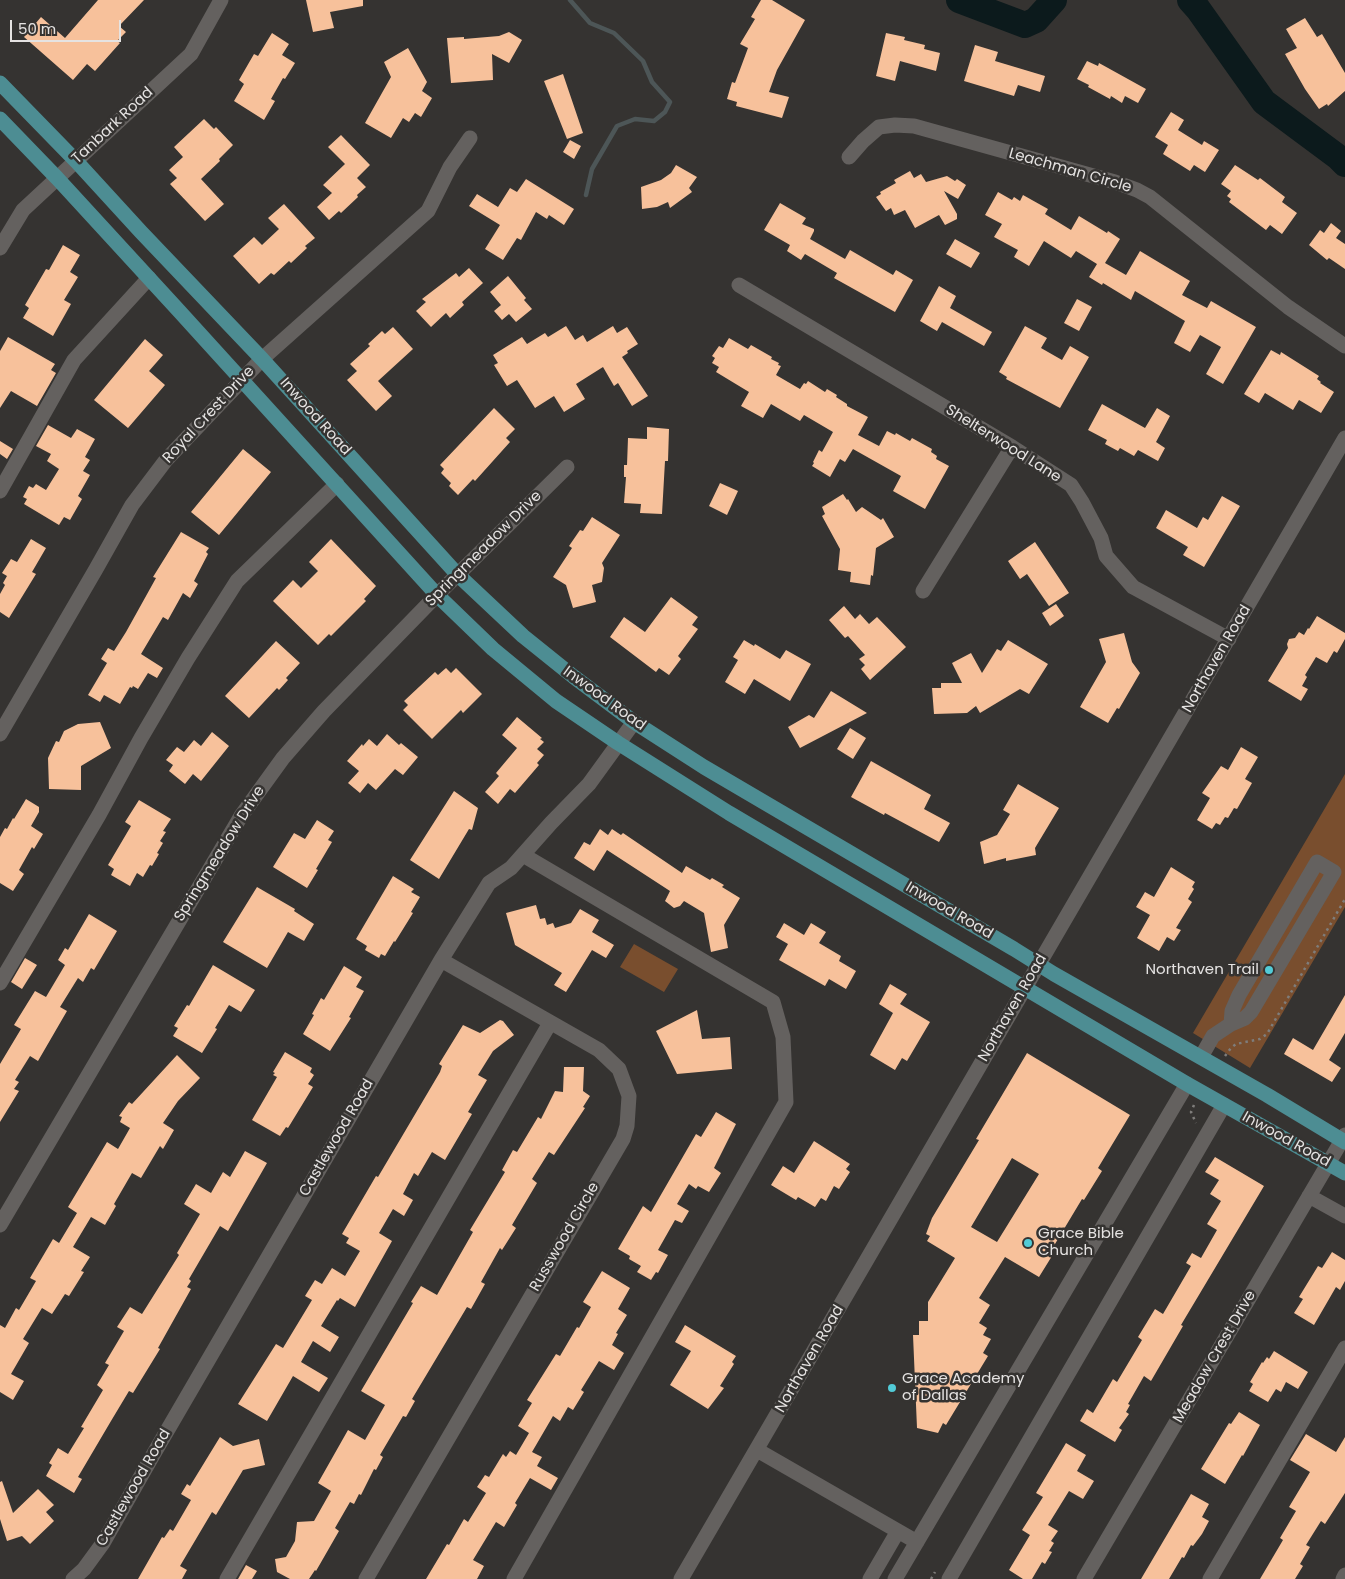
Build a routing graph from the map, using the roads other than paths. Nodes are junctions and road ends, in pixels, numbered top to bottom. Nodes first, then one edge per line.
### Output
1 (221, 0) edge
2 (0, 84) edge
3 (0, 119) edge
4 (470, 138) dead end
5 (850, 156) dead end
6 (76, 161) junction
7 (57, 178) junction
8 (0, 248) edge
9 (149, 278) junction
10 (739, 285) dead end
11 (1345, 346) edge
12 (262, 359) junction
13 (242, 380) junction
14 (1345, 438) edge
15 (1012, 447) junction
16 (567, 467) dead end
17 (337, 484) junction
18 (0, 490) edge
19 (457, 574) junction
20 (923, 591) dead end
21 (437, 595) junction
22 (1229, 639) junction
23 (634, 722) junction
24 (0, 734) edge
25 (618, 743) junction
26 (523, 855) junction
27 (441, 960) junction
28 (1038, 965) junction
29 (0, 983) edge
30 (1025, 988) junction
31 (550, 1023) junction
32 (1231, 1024) junction
33 (1201, 1057) junction
34 (1187, 1084) junction
35 (1224, 1105) junction
36 (1344, 1139) edge
37 (1328, 1163) junction
38 (1345, 1173) edge
39 (1309, 1196) junction
40 (1345, 1216) edge
41 (0, 1225) edge
42 (1345, 1348) edge
43 (757, 1450) junction
44 (898, 1531) junction
45 (917, 1542) junction
46 (1345, 1575) edge
47 (73, 1579) edge
48 (226, 1579) edge
49 (366, 1579) edge
50 (514, 1579) edge
51 (682, 1579) edge
52 (870, 1579) edge
53 (896, 1579) edge
54 (949, 1579) edge
55 (1084, 1579) edge
56 (1210, 1579) edge
57 (1343, 1579) edge

1 - 6 street, Tanbark Road
2 - 6 main road, Inwood Road
3 - 7 main road, Inwood Road
4 - 12 street, Royal Crest Drive
5 - 11 street, Leachman Circle
6 - 7 street, Tanbark Road
6 - 12 main road, Inwood Road
7 - 8 street, Tanbark Road
7 - 9 main road, Inwood Road
9 - 13 main road, Inwood Road
9 - 18 street
10 - 15 street, Shelterwood Lane
12 - 13 street, Royal Crest Drive
12 - 19 main road, Inwood Road
13 - 17 main road, Inwood Road
13 - 24 street, Royal Crest Drive
14 - 22 street, Northaven Road
15 - 20 street
15 - 22 street, Shelterwood Lane
16 - 19 street, Springmeadow Drive
17 - 21 main road, Inwood Road
17 - 29 street
19 - 21 street, Springmeadow Drive
19 - 23 main road, Inwood Road
21 - 25 main road, Inwood Road
21 - 41 street, Springmeadow Drive
22 - 28 street, Northaven Road
23 - 25 street, Castlewood Road
23 - 28 main road, Inwood Road
25 - 26 street, Castlewood Road
25 - 30 main road, Inwood Road
26 - 27 street, Castlewood Road
26 - 50 street
27 - 31 street, Russwood Circle
27 - 47 street, Castlewood Road
28 - 30 street, Northaven Road
28 - 33 main road, Inwood Road
30 - 34 main road, Inwood Road
30 - 43 street, Northaven Road
31 - 48 street
31 - 49 street, Russwood Circle
32 - 32 street
32 - 33 street
33 - 36 main road, Inwood Road
34 - 35 main road, Inwood Road
34 - 45 street
35 - 37 main road, Inwood Road
35 - 54 street
36 - 37 street, Meadow Crest Drive
37 - 38 main road, Inwood Road
37 - 39 street, Meadow Crest Drive
39 - 40 street
39 - 55 street, Meadow Crest Drive
42 - 56 street
43 - 44 street
43 - 51 street, Northaven Road
44 - 45 street
44 - 52 street
45 - 53 street
46 - 57 street

